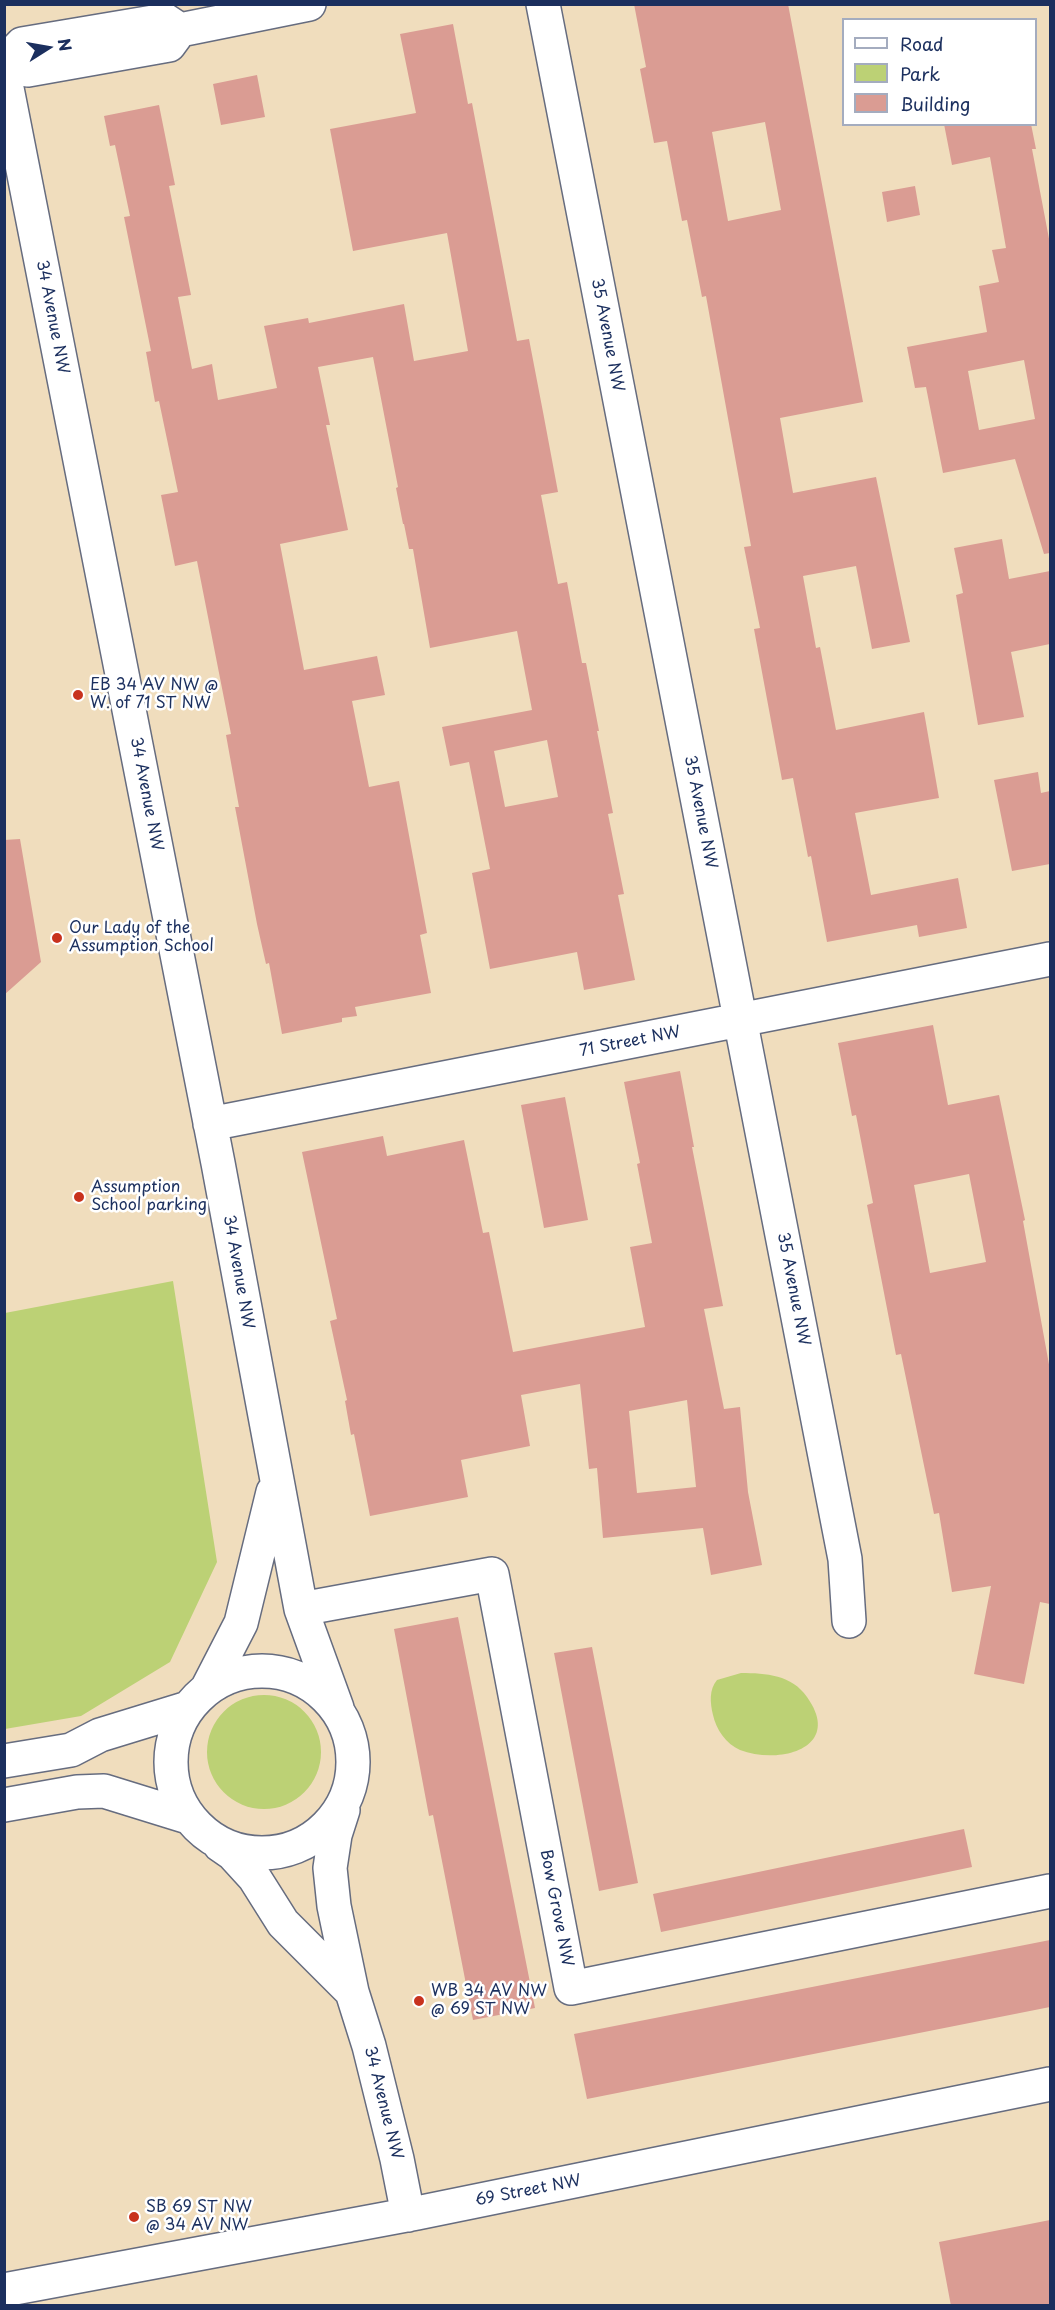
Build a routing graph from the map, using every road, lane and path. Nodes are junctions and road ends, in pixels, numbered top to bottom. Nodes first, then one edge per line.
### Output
1 (309, 4) edge
2 (543, 4) edge
3 (4, 64) edge
4 (4, 73) edge
5 (1050, 959) edge
6 (741, 1020) junction
7 (210, 1124) junction
8 (276, 1481) junction
9 (301, 1609) junction
10 (849, 1621) dead end
11 (198, 1697) junction
12 (337, 1708) junction
13 (4, 1761) edge
14 (350, 1790) junction
15 (4, 1805) edge
16 (199, 1827) junction
17 (1050, 1891) edge
18 (352, 1992) junction
19 (1050, 2084) edge
20 (408, 2215) junction
21 (4, 2290) edge

1 - 3 street
2 - 6 street, 35 Avenue NW
4 - 7 street, 34 Avenue NW
5 - 6 street, 71 Street NW
6 - 7 street, 71 Street NW
6 - 10 street, 35 Avenue NW
7 - 8 street, 34 Avenue NW
8 - 9 street, 34 Avenue NW
8 - 11 street, 34 Avenue NW
9 - 12 street, 34 Avenue NW
9 - 17 street, Bow Grove NW
11 - 12 street
11 - 13 street
11 - 16 street
12 - 14 street
14 - 16 street
14 - 18 street, 34 Avenue NW
15 - 16 street
16 - 18 street, 34 Avenue NW
18 - 20 street, 34 Avenue NW
19 - 20 street, 69 Street NW
20 - 21 street, 69 Street NW

